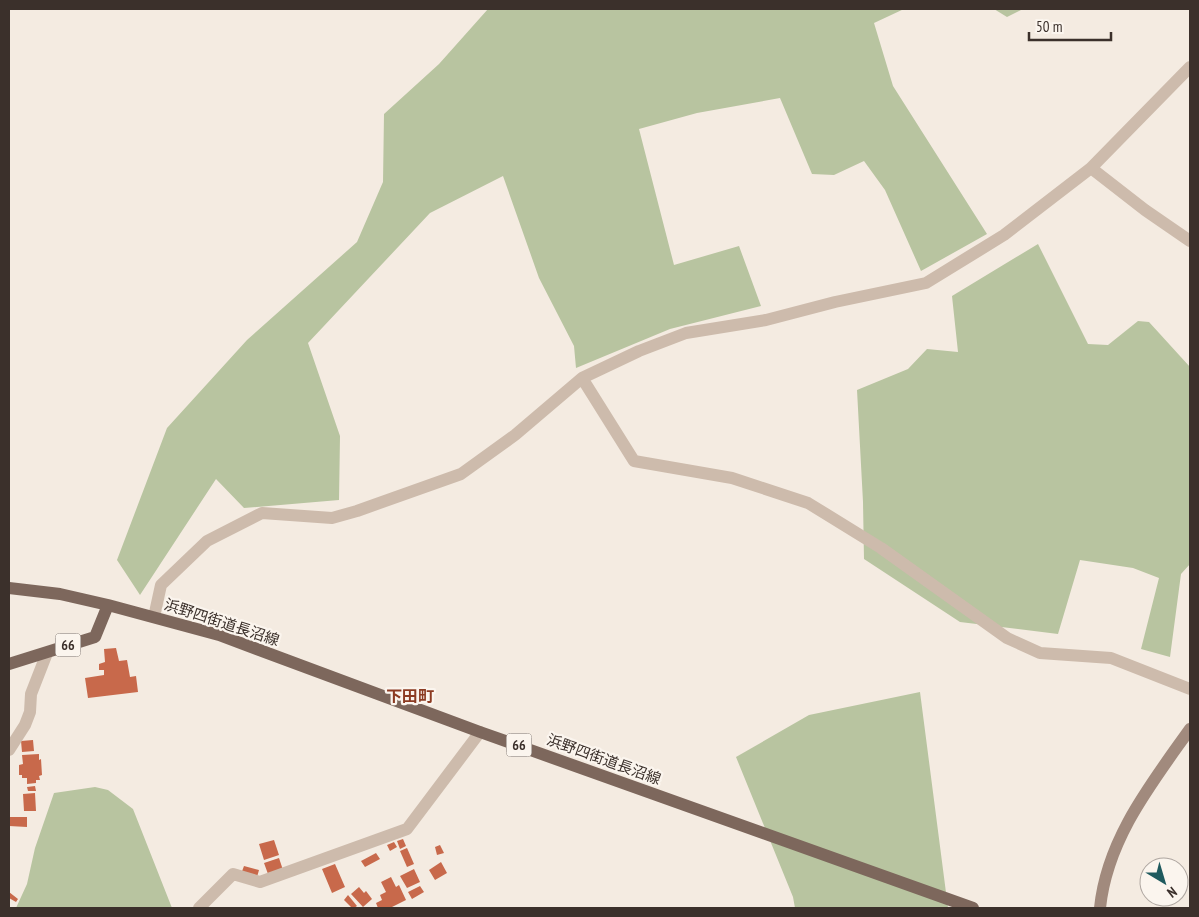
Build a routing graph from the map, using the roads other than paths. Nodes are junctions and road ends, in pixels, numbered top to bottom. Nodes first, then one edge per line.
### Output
1 (1190, 66) edge
2 (1091, 168) junction
3 (1190, 240) edge
4 (582, 378) junction
5 (9, 588) edge
6 (108, 605) junction
7 (154, 617) junction
8 (47, 653) junction
9 (9, 664) edge
10 (1190, 689) edge
11 (1190, 729) edge
12 (480, 732) junction
13 (9, 750) edge
14 (200, 908) edge
15 (973, 908) edge
16 (1100, 908) edge

1 - 2 street
2 - 3 street
2 - 4 street
4 - 7 street
4 - 10 street
5 - 6 main road, 浜野四街道長沼線 / 66
6 - 7 main road, 浜野四街道長沼線 / 66
6 - 8 main road, 66
7 - 12 main road, 浜野四街道長沼線 / 66
8 - 9 main road, 66
8 - 13 street
11 - 16 street
12 - 14 street
12 - 15 main road, 浜野四街道長沼線 / 66

